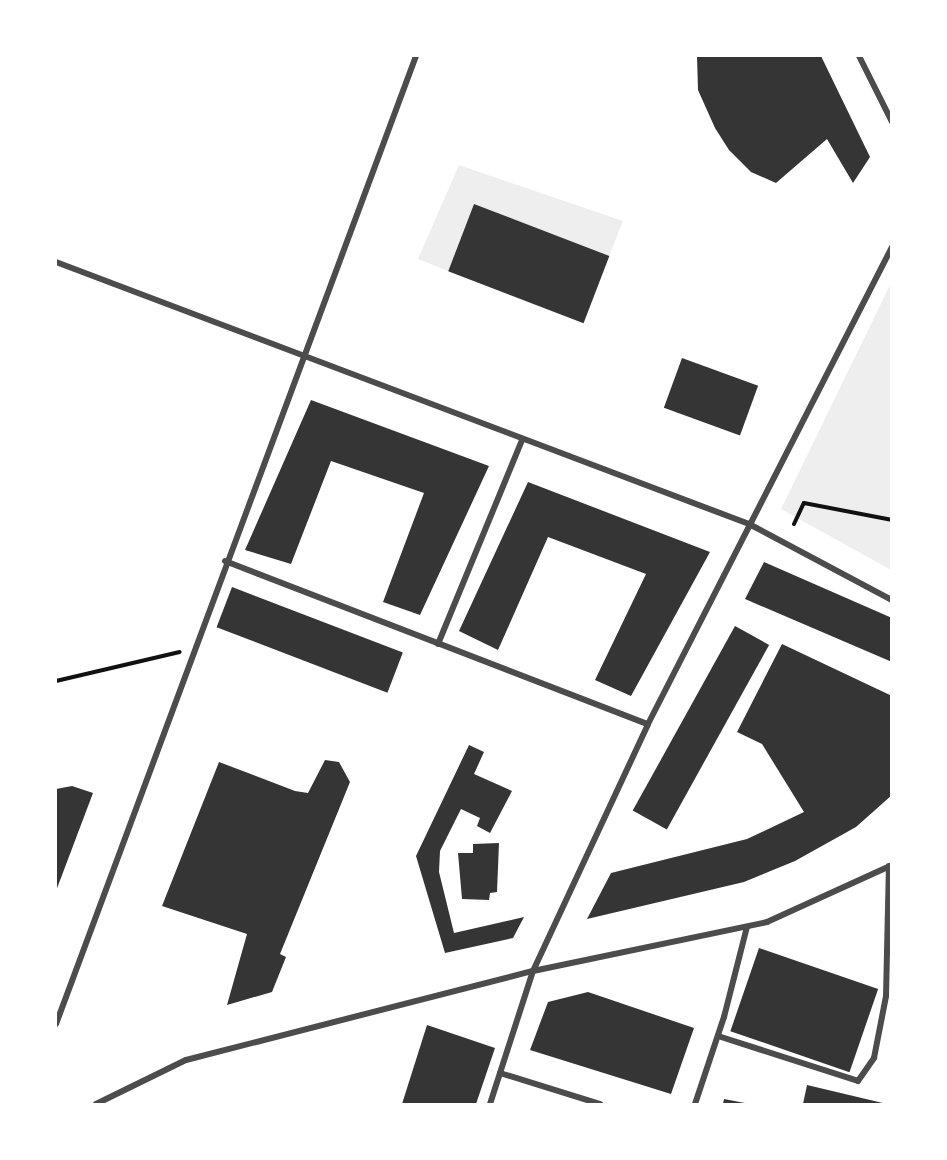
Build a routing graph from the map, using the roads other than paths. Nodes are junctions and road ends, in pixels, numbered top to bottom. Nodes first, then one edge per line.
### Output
1 (416, 56) edge
2 (859, 56) edge
3 (891, 122) edge
4 (891, 247) edge
5 (56, 262) edge
6 (304, 357) junction
7 (522, 440) junction
8 (749, 524) junction
9 (225, 561) junction
10 (891, 600) edge
11 (438, 644) junction
12 (648, 724) junction
13 (890, 866) edge
14 (747, 927) junction
15 (533, 971) junction
16 (56, 1024) edge
17 (718, 1036) junction
18 (500, 1073) junction
19 (96, 1104) edge
20 (490, 1104) edge
21 (600, 1104) edge
22 (695, 1104) edge

1 - 6 street
2 - 3 street
4 - 8 street
5 - 6 street
6 - 7 street
6 - 9 street
7 - 8 street
7 - 11 street
8 - 10 street
8 - 12 street
9 - 11 street
9 - 16 street
11 - 12 street
12 - 15 street
13 - 14 street
13 - 17 street
14 - 15 street
14 - 17 street
15 - 18 street
15 - 19 street
17 - 22 street
18 - 20 street
18 - 21 street

